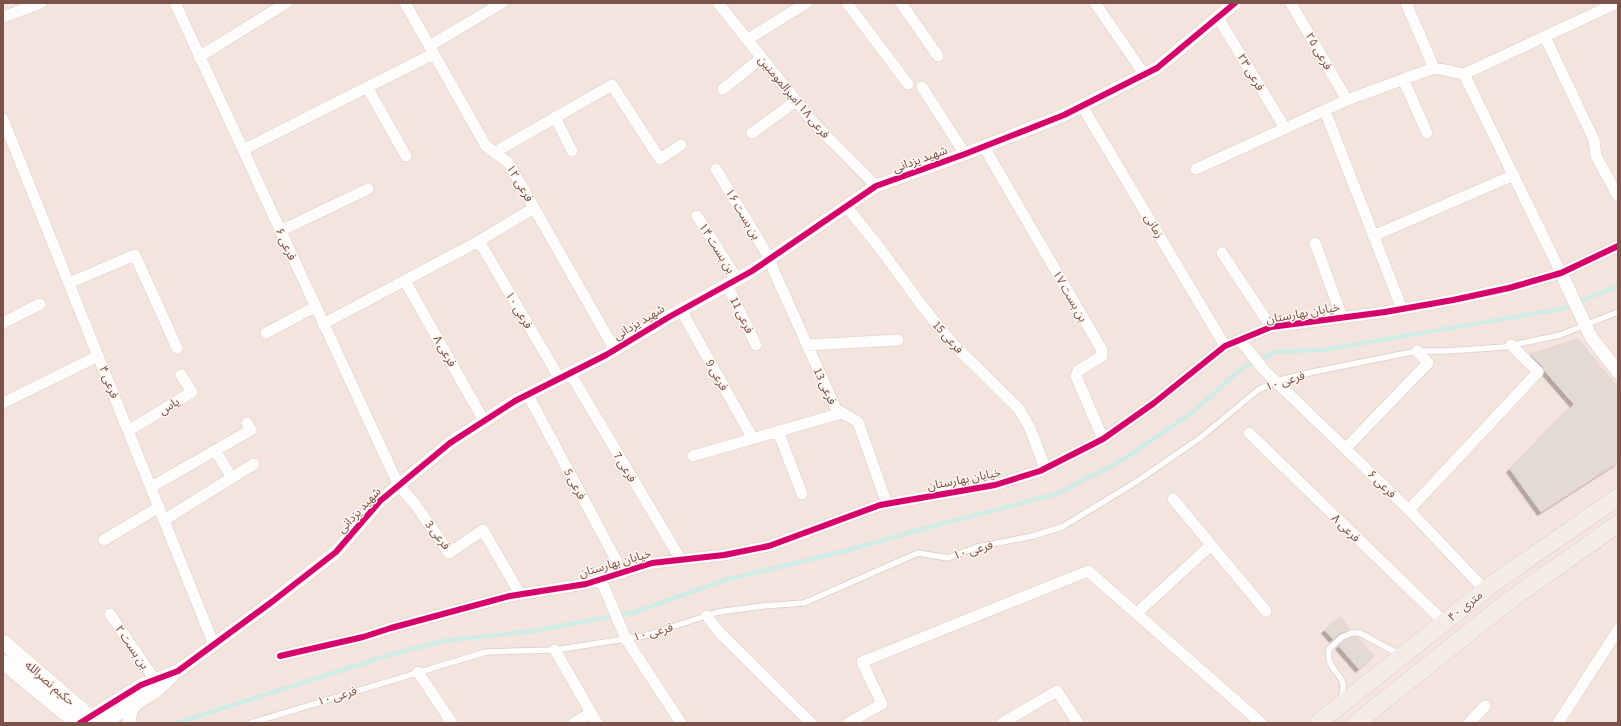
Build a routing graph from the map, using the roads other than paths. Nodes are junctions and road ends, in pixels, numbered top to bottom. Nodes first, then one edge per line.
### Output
1 (41, 3) edge
2 (175, 3) edge
3 (286, 3) edge
4 (405, 3) edge
5 (502, 3) edge
6 (718, 3) edge
7 (806, 3) edge
8 (847, 3) edge
9 (901, 3) edge
10 (1095, 3) edge
11 (1235, 3) edge
12 (1292, 3) edge
13 (1406, 3) edge
14 (1618, 3) edge
15 (1217, 16) junction
16 (3, 17) edge
17 (1545, 37) junction
18 (747, 40) junction
19 (431, 50) junction
20 (938, 56) dead end
21 (200, 57) junction
22 (761, 58) junction
23 (1434, 68) junction
24 (1144, 74) junction
25 (1464, 74) junction
26 (1403, 79) junction
27 (908, 84) dead end
28 (367, 87) junction
29 (922, 87) dead end
30 (723, 89) dead end
31 (1347, 100) junction
32 (796, 101) junction
33 (1082, 106) junction
34 (1325, 111) junction
35 (555, 117) junction
36 (3, 119) edge
37 (1285, 128) junction
38 (752, 133) dead end
39 (1427, 133) dead end
40 (7, 142) edge
41 (681, 145) dead end
42 (984, 147) junction
43 (243, 150) junction
44 (572, 151) dead end
45 (495, 152) junction
46 (965, 154) junction
47 (406, 156) dead end
48 (716, 169) dead end
49 (1196, 169) dead end
50 (1514, 175) junction
51 (876, 186) junction
52 (368, 189) dead end
53 (1618, 196) edge
54 (846, 206) junction
55 (534, 208) junction
56 (697, 216) dead end
57 (280, 231) junction
58 (1373, 236) junction
59 (479, 241) junction
60 (1315, 243) dead end
61 (1618, 246) edge
62 (1222, 253) dead end
63 (770, 259) junction
64 (1561, 273) junction
65 (405, 281) junction
66 (732, 282) junction
67 (69, 283) junction
68 (40, 304) dead end
69 (315, 307) junction
70 (1402, 309) junction
71 (681, 310) junction
72 (1618, 312) edge
73 (1342, 317) junction
74 (3, 323) edge
75 (323, 324) junction
76 (1584, 325) junction
77 (1272, 327) junction
78 (266, 333) dead end
79 (898, 340) dead end
80 (1240, 340) junction
81 (756, 345) dead end
82 (807, 345) junction
83 (1511, 345) junction
84 (1225, 346) junction
85 (176, 348) dead end
86 (615, 350) junction
87 (1417, 351) junction
88 (98, 356) junction
89 (1618, 372) edge
90 (181, 375) dead end
91 (565, 376) junction
92 (1276, 381) junction
93 (528, 395) junction
94 (3, 403) edge
95 (842, 413) junction
96 (484, 421) junction
97 (247, 423) dead end
98 (128, 431) junction
99 (778, 431) junction
100 (1248, 433) dead end
101 (753, 439) junction
102 (1103, 439) junction
103 (1346, 448) junction
104 (216, 450) junction
105 (694, 456) dead end
106 (254, 464) dead end
107 (1045, 468) junction
108 (232, 478) junction
109 (398, 486) junction
110 (151, 487) junction
111 (802, 494) dead end
112 (1618, 497) edge
113 (1173, 499) dead end
114 (888, 504) junction
115 (159, 507) junction
116 (1409, 510) junction
117 (164, 520) junction
118 (1618, 524) edge
119 (104, 540) dead end
120 (1211, 545) junction
121 (681, 560) junction
122 (623, 573) junction
123 (601, 580) junction
124 (1484, 590) junction
125 (520, 594) junction
126 (1266, 611) dead end
127 (1137, 613) junction
128 (110, 614) dead end
129 (707, 616) junction
130 (1444, 622) junction
131 (1618, 630) edge
132 (624, 636) junction
133 (3, 642) edge
134 (214, 645) junction
135 (1614, 648) edge
136 (555, 650) junction
137 (1406, 653) junction
138 (280, 656) dead end
139 (3, 662) edge
140 (178, 671) junction
141 (418, 672) junction
142 (155, 680) junction
143 (137, 702) junction
144 (1339, 706) junction
145 (1484, 706) dead end
146 (591, 713) junction
147 (89, 722) edge
148 (129, 723) edge
149 (251, 723) edge
150 (452, 723) edge
151 (574, 723) edge
152 (596, 723) edge
153 (681, 723) edge
154 (811, 723) edge
155 (848, 723) edge
156 (1002, 723) edge
157 (1078, 723) edge
158 (1261, 723) edge
159 (1318, 723) edge
160 (1356, 723) edge
161 (1469, 723) edge
162 (1558, 723) edge

1 - 16 street
2 - 21 street, فرعی ۶
3 - 21 street
4 - 19 street, فرعی ۱۲
5 - 19 street
6 - 18 street, فرعی ۱۸ امیرالمومنین
7 - 18 street
8 - 27 street
9 - 20 street
10 - 24 street
11 - 15 street, شهید یزدانی
12 - 31 street, فرعی ۲۵
13 - 23 street
14 - 17 street
15 - 24 street, شهید یزدانی
15 - 37 street, فرعی ۲۳
17 - 25 street
17 - 53 street
18 - 22 street, فرعی ۱۸ امیرالمومنین
19 - 28 street
19 - 45 street, فرعی ۱۲
21 - 43 street, فرعی ۶
22 - 30 street
22 - 32 street, فرعی ۱۸ امیرالمومنین
23 - 25 street
23 - 26 street
24 - 33 street, شهید یزدانی
25 - 50 street
26 - 31 street
26 - 39 street
28 - 43 street
28 - 47 street
29 - 46 street
31 - 34 street
32 - 38 street
32 - 51 street, فرعی ۱۸ امیرالمومنین
33 - 42 street, شهید یزدانی
33 - 84 street, زمانی
34 - 37 street
34 - 58 street
35 - 41 street
35 - 44 street
35 - 45 street
36 - 40 street, فرعی ۴
37 - 49 street
40 - 67 street, فرعی ۴
42 - 46 street, شهید یزدانی
42 - 102 street, بن بست ۱۷
43 - 57 street, فرعی ۶
45 - 55 street, فرعی ۱۲
46 - 51 street, شهید یزدانی
48 - 63 street, بن بست ۱۶
50 - 58 street
50 - 64 street
51 - 54 street, شهید یزدانی
52 - 57 street
54 - 63 street, شهید یزدانی
54 - 107 street, فرعی 15
55 - 59 street
55 - 86 street, فرعی ۱۲
56 - 66 street, بن بست ۱۴
57 - 69 street, فرعی ۶
58 - 70 street
59 - 65 street
59 - 91 street, فرعی ۱۰
60 - 73 street
61 - 64 street, خیابان بهارستان
62 - 77 street
63 - 66 street, شهید یزدانی
63 - 82 street, فرعی 13
64 - 70 street, خیابان بهارستان
64 - 76 street
65 - 75 street
65 - 96 street, فرعی ۸
66 - 71 street, شهید یزدانی
66 - 81 street, فرعی 11
67 - 85 street
67 - 88 street, فرعی ۴
68 - 74 street
69 - 75 street, فرعی ۶
69 - 78 street
70 - 73 street, خیابان بهارستان
71 - 86 street, شهید یزدانی
71 - 101 street, فرعی 9
72 - 76 lane, فرعی ۱۰
73 - 77 street, خیابان بهارستان
75 - 109 street, فرعی ۶
76 - 83 lane, فرعی ۱۰
76 - 89 street
77 - 80 street, خیابان بهارستان
79 - 82 street
80 - 84 street, خیابان بهارستان
80 - 92 street, فرعی ۶
82 - 95 street, فرعی 13
83 - 87 lane, فرعی ۱۰
83 - 116 street
84 - 102 street, خیابان بهارستان
86 - 91 street, شهید یزدانی
87 - 92 lane, فرعی ۱۰
87 - 103 street
88 - 94 street
88 - 98 street, فرعی ۴
90 - 98 street, یاس
91 - 93 street, شهید یزدانی
91 - 121 street, فرعی 7
92 - 103 street, فرعی ۶
92 - 129 lane, فرعی ۱۰
93 - 96 street, شهید یزدانی
93 - 122 street, فرعی 5
95 - 99 street
95 - 114 street, فرعی 13
96 - 109 street, شهید یزدانی
97 - 104 street
98 - 110 street, فرعی ۴
99 - 101 street
99 - 111 street
100 - 130 street, فرعی ۸
101 - 105 street
102 - 107 street, خیابان بهارستان
103 - 116 street, فرعی ۶
104 - 108 street
104 - 110 street
106 - 108 street
107 - 114 street, خیابان بهارستان
108 - 117 street
109 - 125 street, فرعی 3
109 - 134 street, شهید یزدانی
110 - 115 street, فرعی ۴
112 - 124 main road, ۴۰ متری
113 - 120 street
114 - 121 street, خیابان بهارستان
115 - 117 street, فرعی ۴
115 - 119 street
116 - 124 street, فرعی ۶
117 - 134 street, فرعی ۴
118 - 160 main road, ۴۰ متری
120 - 126 street
120 - 127 street
121 - 122 street, خیابان بهارستان
122 - 123 street, خیابان بهارستان
123 - 125 street, خیابان بهارستان
123 - 132 street
124 - 130 main road, ۴۰ متری
125 - 138 street, خیابان بهارستان
127 - 155 street
127 - 158 street
128 - 142 street, بن بست ۲
129 - 132 lane, فرعی ۱۰
129 - 154 street
130 - 137 main road, ۴۰ متری
131 - 135 street
132 - 136 lane, فرعی ۱۰
132 - 153 street
133 - 147 main road, حکیم نصرالله
134 - 140 street, شهید یزدانی
135 - 162 street
136 - 141 lane, فرعی ۱۰
136 - 146 street
137 - 144 main road, ۴۰ متری
137 - 144 lane
139 - 147 main road, حکیم نصرالله
140 - 142 street, شهید یزدانی
140 - 143 street
141 - 149 lane, فرعی ۱۰
141 - 150 street
142 - 147 street, شهید یزدانی
143 - 147 street
143 - 148 street
144 - 159 main road, ۴۰ متری
145 - 161 street
146 - 151 street
146 - 152 street
156 - 157 street

